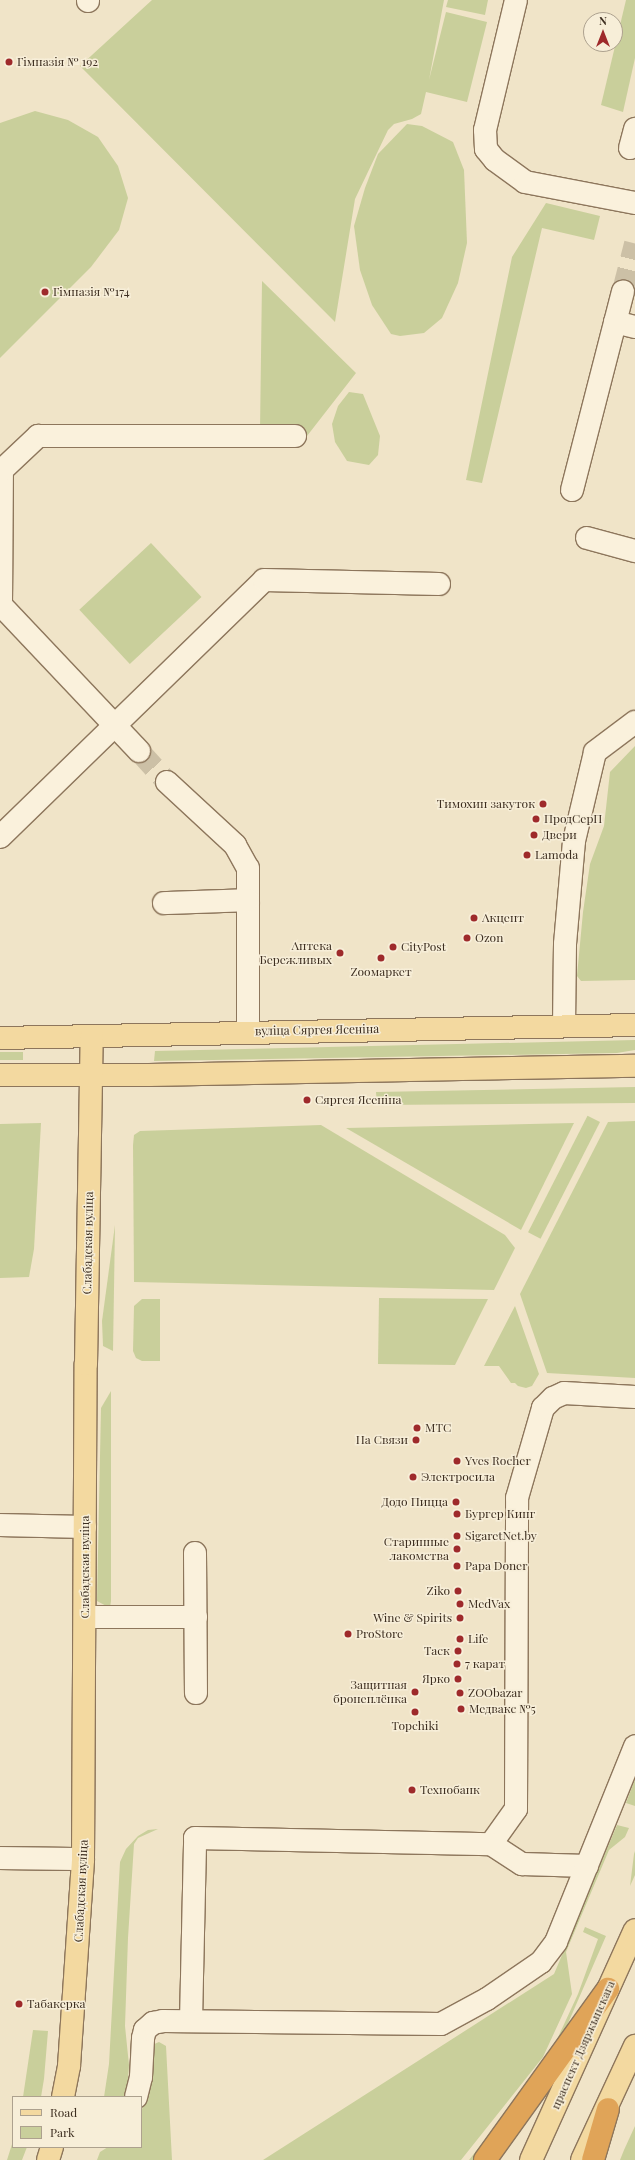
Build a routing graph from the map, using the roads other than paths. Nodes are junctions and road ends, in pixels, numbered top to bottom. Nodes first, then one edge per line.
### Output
1 (516, 0) edge
2 (635, 203) edge
3 (623, 291) tunnel mouth
4 (625, 325) edge
5 (295, 436) dead end
6 (572, 490) dead end
7 (587, 538) dead end
8 (635, 551) edge
9 (439, 584) dead end
10 (0, 626) edge
11 (24, 627) junction
12 (635, 722) edge
13 (116, 725) junction
14 (139, 751) tunnel mouth
15 (167, 782) tunnel mouth
16 (0, 837) edge
17 (248, 900) junction
18 (164, 903) dead end
19 (635, 1025) edge
20 (564, 1026) junction
21 (248, 1032) junction
22 (92, 1036) junction
23 (0, 1038) edge
24 (635, 1066) edge
25 (91, 1074) junction
26 (0, 1075) edge
27 (635, 1397) edge
28 (635, 1408) edge
29 (542, 1415) junction
30 (0, 1525) edge
31 (85, 1527) junction
32 (195, 1553) dead end
33 (85, 1617) junction
34 (196, 1617) junction
35 (196, 1693) dead end
36 (635, 1746) edge
37 (491, 1844) junction
38 (0, 1858) edge
39 (83, 1859) junction
40 (586, 1866) junction
41 (635, 1930) edge
42 (608, 1989) junction
43 (191, 2021) junction
44 (635, 2046) edge
45 (63, 2096) edge
46 (136, 2096) edge
47 (608, 2109) junction
48 (52, 2148) edge
49 (48, 2160) edge
50 (484, 2160) edge
51 (531, 2160) edge
52 (582, 2160) edge
53 (593, 2160) edge

1 - 2 lane
3 - 4 lane
4 - 6 lane
5 - 11 lane
7 - 8 lane
9 - 13 lane
10 - 11 lane
11 - 13 lane
12 - 20 lane
13 - 14 lane
13 - 16 lane
15 - 17 lane
17 - 18 lane
17 - 21 lane
19 - 20 main road, вуліца Сяргея Ясеніна
20 - 21 main road, вуліца Сяргея Ясеніна
21 - 22 main road, вуліца Сяргея Ясеніна
22 - 23 main road, вуліца Сяргея Ясеніна
22 - 25 main road, Слабадская вуліца
24 - 25 main road
25 - 26 main road
25 - 31 main road, Слабадская вуліца
27 - 29 lane
28 - 29 lane
29 - 37 lane
30 - 31 lane
31 - 33 main road, Слабадская вуліца
32 - 34 lane
33 - 34 lane
33 - 39 main road, Слабадская вуліца
34 - 35 lane
36 - 40 lane
37 - 40 lane
37 - 43 lane
38 - 39 lane
39 - 45 main road, Слабадская вуліца
40 - 43 lane
41 - 42 main road, праспект Дзяржынскага
42 - 50 highway
42 - 51 main road, праспект Дзяржынскага
43 - 46 lane
44 - 47 main road
47 - 52 main road
47 - 53 highway
48 - 49 main road

